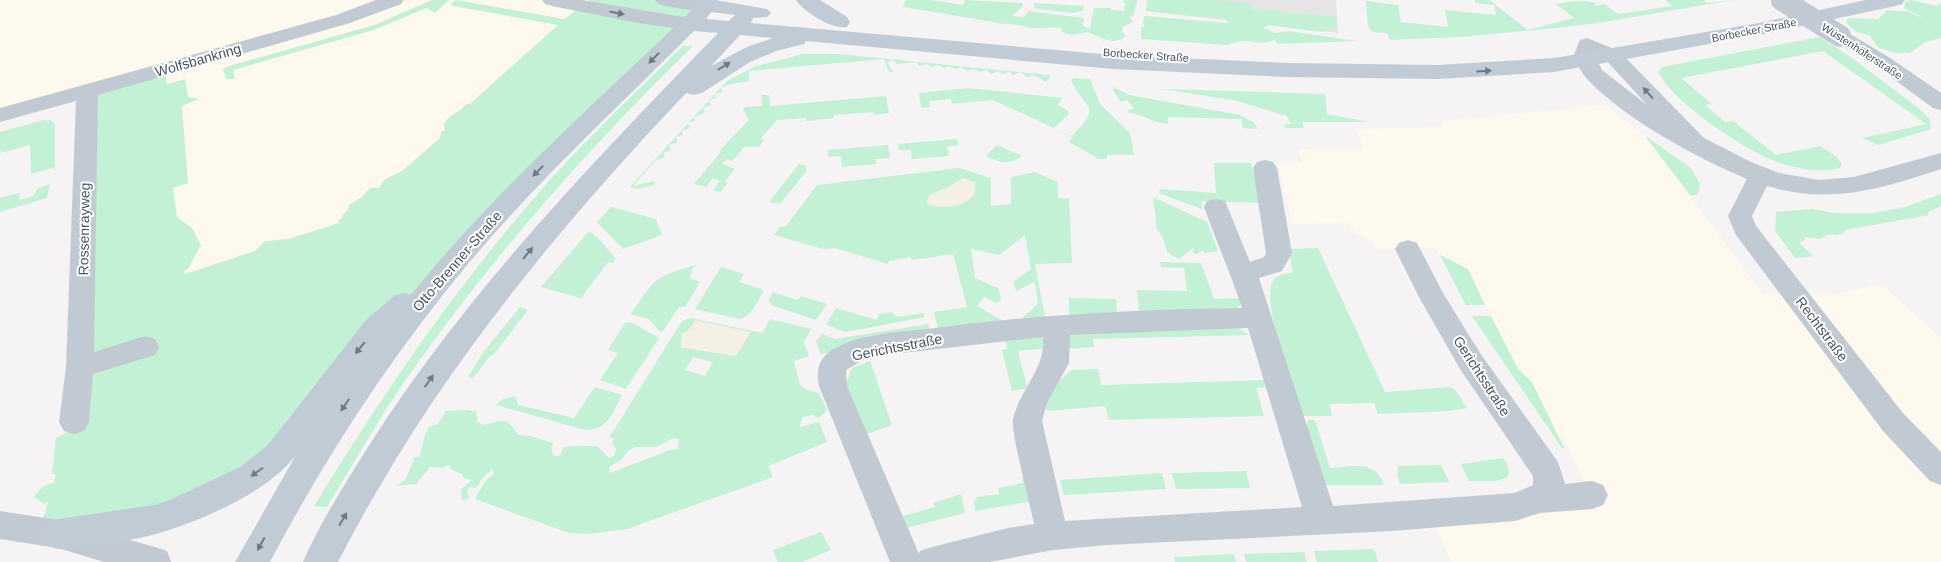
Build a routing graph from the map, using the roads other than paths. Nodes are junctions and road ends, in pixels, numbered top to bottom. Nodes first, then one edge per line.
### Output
1 (394, 0) edge
2 (552, 0) edge
3 (665, 0) edge
4 (806, 0) edge
5 (1782, 0) edge
6 (1842, 0) edge
7 (1895, 0) edge
8 (710, 2) edge
9 (749, 13) edge
10 (689, 24) junction
11 (831, 29) junction
12 (1840, 36) joint
13 (1585, 52) junction
14 (1612, 55) junction
15 (1543, 66) junction
16 (1598, 79) junction
17 (88, 92) junction
18 (1941, 103) edge
19 (0, 115) edge
20 (1694, 141) junction
21 (1941, 161) edge
22 (1264, 168) dead end
23 (1762, 175) junction
24 (594, 178) junction
25 (1216, 207) dead end
26 (1408, 249) dead end
27 (460, 255) junction
28 (1244, 273) junction
29 (1259, 318) junction
30 (1055, 326) junction
31 (145, 347) dead end
32 (80, 367) junction
33 (74, 422) dead end
34 (1941, 472) edge
35 (1592, 495) dead end
36 (1540, 499) junction
37 (1321, 520) junction
38 (0, 525) edge
39 (58, 534) junction
40 (1053, 536) junction
41 (155, 562) edge
42 (252, 562) edge
43 (320, 562) edge
44 (906, 562) edge
45 (932, 562) edge

1 - 17 street, Wolfsbankring
2 -> 10 street
3 - 8 street
4 - 11 street
5 - 12 street, Wüstenhöferstraße, bridge
6 - 13 street, Borbecker Straße
7 - 14 street, Borbecker Straße
8 - 9 street, Borbecker Straße
8 - 10 street, Otto-Brenner-Straße
9 - 10 street, Borbecker Straße
9 - 11 street, Borbecker Straße
9 - 24 street
10 -> 27 street, Otto-Brenner-Straße
11 - 13 street, Borbecker Straße
11 -> 15 street, Borbecker Straße
24 -> 11 street
12 - 18 street, Wüstenhöferstraße
13 - 14 street, Borbecker Straße
13 - 15 street, Borbecker Straße
13 - 16 street
20 -> 14 street
15 - 16 street, Borbecker Straße
16 - 20 street
17 - 19 street, Wolfsbankring
17 - 32 street, Rossenrayweg
20 - 23 street
21 - 23 street
22 - 28 street
23 - 34 street, Rechtstraße
43 -> 24 street
25 - 28 street
26 - 36 street, Gerichtsstraße
27 -> 39 street
27 -> 42 street, Otto-Brenner-Straße
28 - 29 street
29 - 30 street, Gerichtsstraße
29 - 37 street
30 - 40 street
30 - 44 street, Gerichtsstraße
31 - 32 street
32 - 33 street, Rossenrayweg
35 - 36 street
36 - 37 street
37 - 40 street
38 - 39 street
39 - 41 street
40 - 45 street

